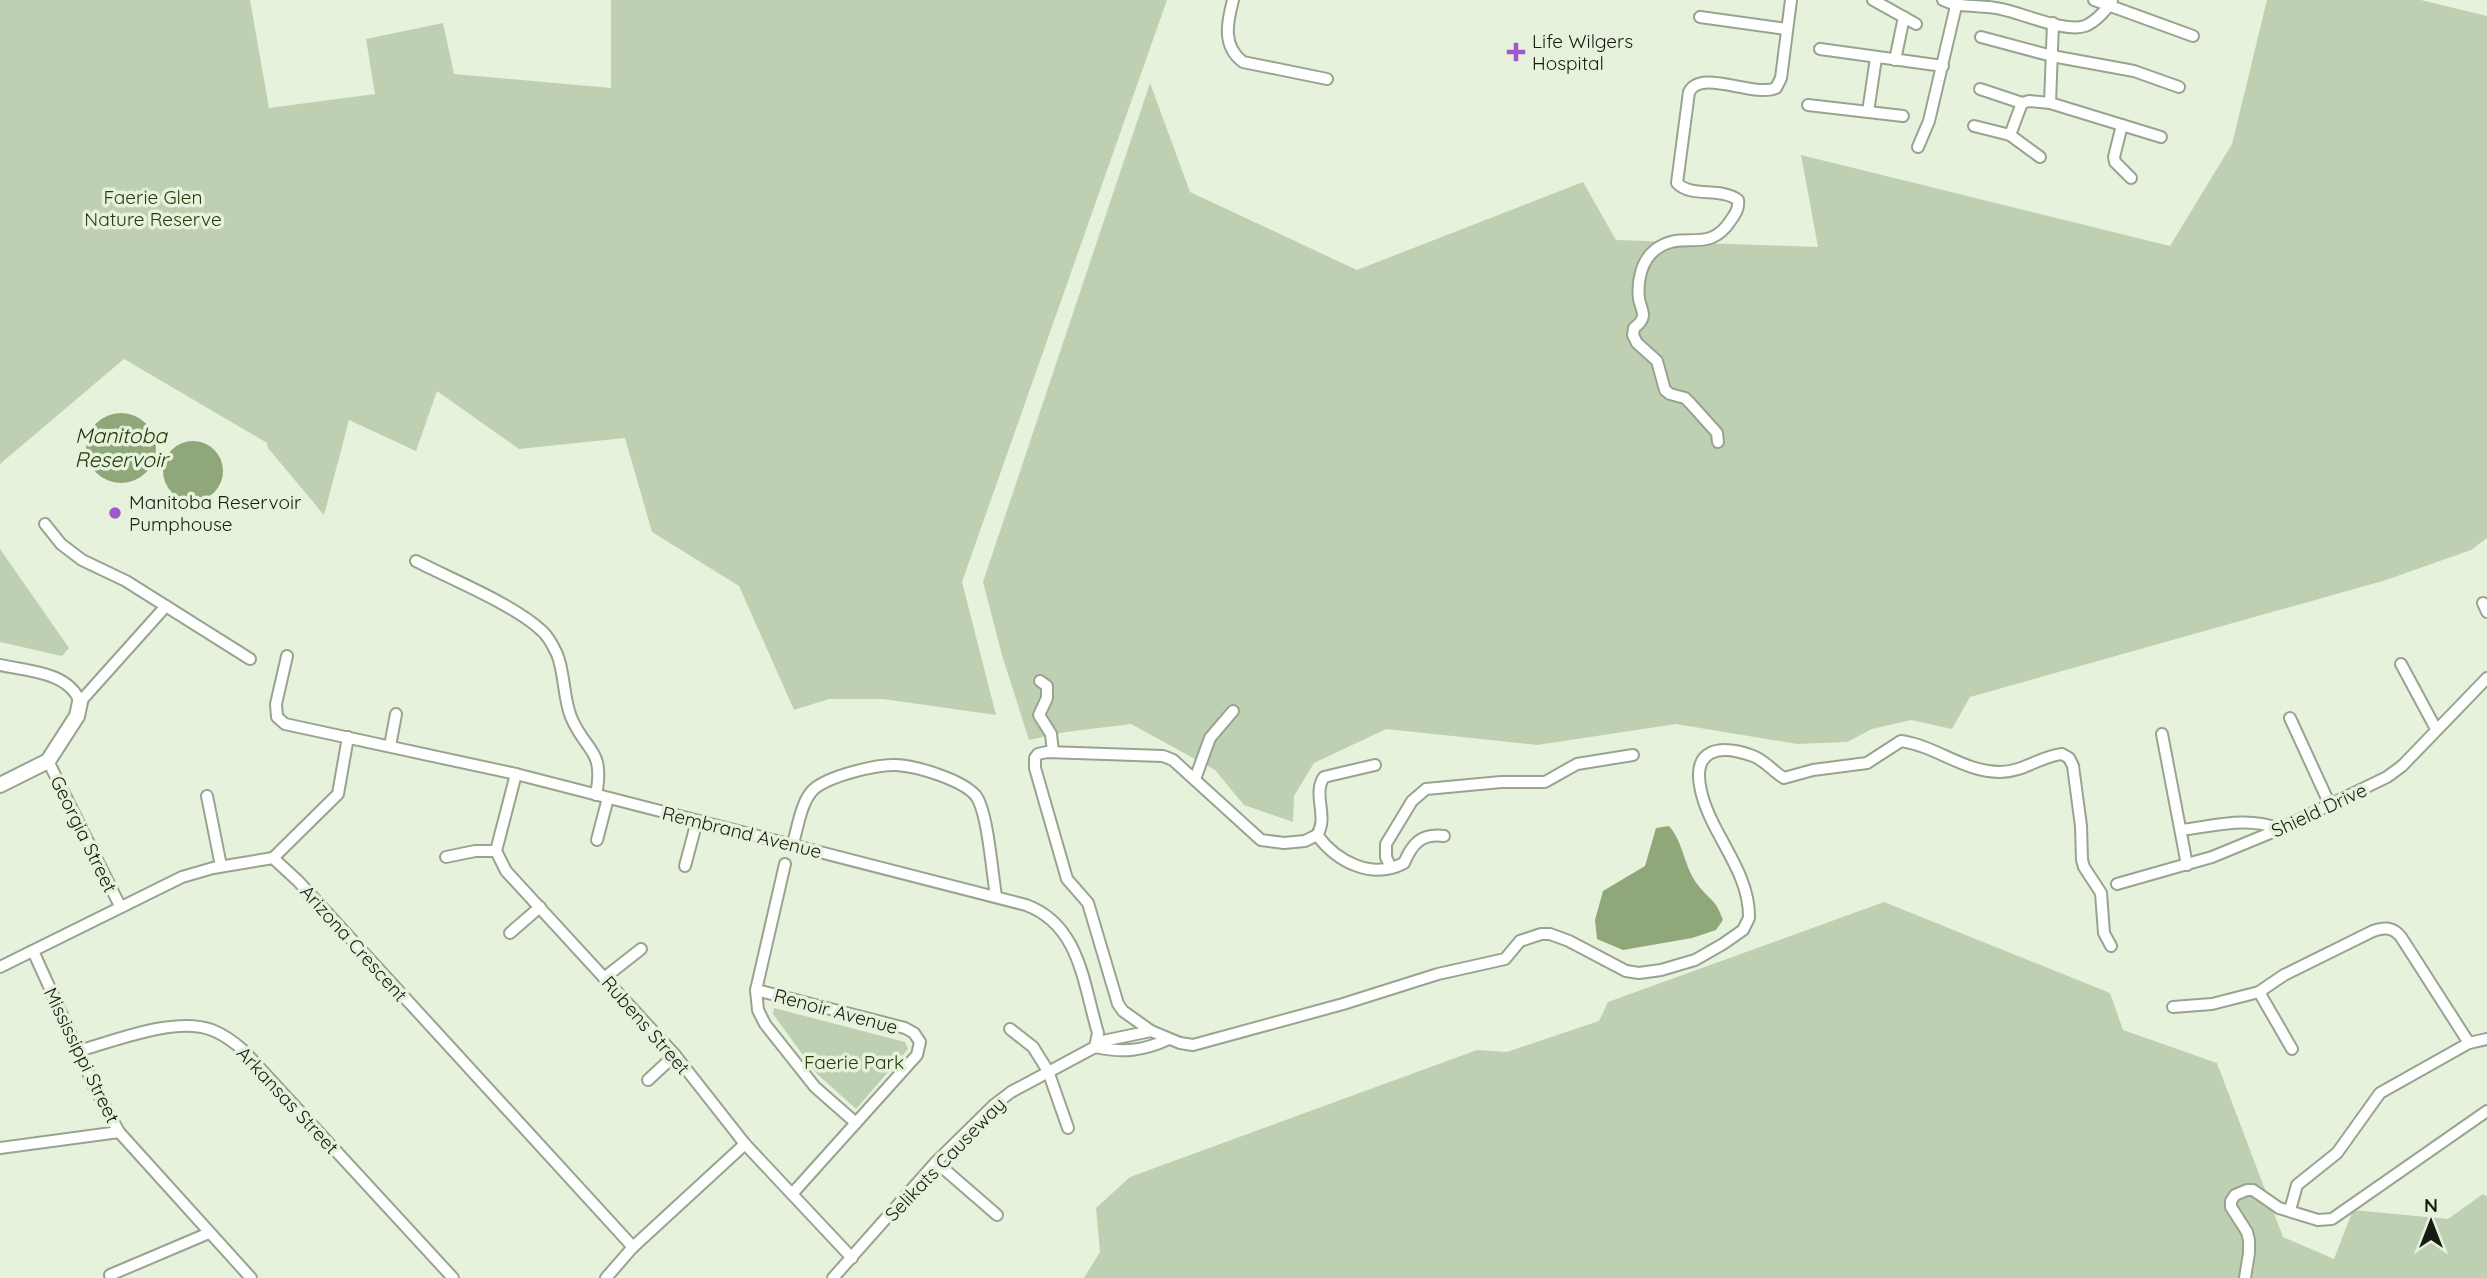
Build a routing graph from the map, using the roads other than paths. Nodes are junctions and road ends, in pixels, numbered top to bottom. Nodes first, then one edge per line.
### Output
1 (1233, 0) edge
2 (1791, 0) edge
3 (1873, 0) edge
4 (1943, 0) edge
5 (2094, 0) edge
6 (2111, 2) edge
7 (1956, 6) junction
8 (1700, 17) dead end
9 (1904, 17) junction
10 (2053, 23) junction
11 (1916, 24) dead end
12 (1786, 29) junction
13 (2193, 36) dead end
14 (1981, 37) dead end
15 (1820, 49) dead end
16 (2052, 55) junction
17 (1877, 58) junction
18 (1895, 60) junction
19 (1943, 66) junction
20 (1326, 79) dead end
21 (2179, 87) dead end
22 (1980, 89) dead end
23 (2022, 103) junction
24 (2050, 103) junction
25 (1808, 105) dead end
26 (1868, 112) junction
27 (1903, 116) dead end
28 (2122, 125) junction
29 (1974, 126) dead end
30 (2011, 135) junction
31 (2161, 137) dead end
32 (1918, 147) dead end
33 (2040, 157) dead end
34 (2131, 178) dead end
35 (1718, 442) dead end
36 (45, 524) dead end
37 (416, 561) dead end
38 (166, 606) junction
39 (287, 656) dead end
40 (250, 659) dead end
41 (2401, 664) dead end
42 (0, 665) edge
43 (1040, 681) dead end
44 (2484, 681) edge
45 (2487, 695) edge
46 (80, 702) junction
47 (1233, 711) dead end
48 (396, 714) dead end
49 (2290, 718) dead end
50 (2436, 729) junction
51 (2162, 734) dead end
52 (348, 737) junction
53 (390, 746) junction
54 (1053, 752) junction
55 (1633, 755) dead end
56 (48, 761) junction
57 (1375, 765) dead end
58 (516, 774) junction
59 (1195, 779) junction
60 (0, 785) edge
61 (596, 794) junction
62 (207, 796) dead end
63 (608, 798) junction
64 (2330, 805) junction
65 (697, 821) junction
66 (2280, 829) junction
67 (2181, 830) junction
68 (1317, 835) junction
69 (1444, 836) dead end
70 (597, 840) dead end
71 (793, 844) junction
72 (496, 851) junction
73 (446, 857) dead end
74 (273, 858) junction
75 (785, 864) dead end
76 (2188, 865) junction
77 (221, 866) junction
78 (685, 866) dead end
79 (1391, 867) junction
80 (2118, 884) dead end
81 (996, 896) junction
82 (120, 906) junction
83 (540, 908) junction
84 (510, 933) dead end
85 (2111, 946) dead end
86 (640, 949) dead end
87 (33, 951) junction
88 (0, 967) edge
89 (604, 978) junction
90 (756, 990) junction
91 (2259, 992) junction
92 (2173, 1007) dead end
93 (1010, 1028) dead end
94 (1151, 1031) junction
95 (1169, 1039) junction
96 (2487, 1039) edge
97 (1097, 1040) junction
98 (2469, 1043) junction
99 (2292, 1049) dead end
100 (78, 1051) junction
101 (675, 1055) junction
102 (1048, 1071) junction
103 (648, 1080) dead end
104 (2487, 1111) edge
105 (856, 1123) junction
106 (1068, 1128) dead end
107 (119, 1132) junction
108 (745, 1144) junction
109 (0, 1148) edge
110 (936, 1162) junction
111 (792, 1194) junction
112 (2290, 1210) junction
113 (998, 1215) dead end
114 (209, 1233) junction
115 (633, 1247) junction
116 (852, 1258) junction
117 (110, 1275) dead end
118 (251, 1278) edge
119 (453, 1278) edge
120 (606, 1278) edge
121 (833, 1278) edge
122 (2245, 1278) edge

1 - 20 street
2 - 12 street
3 - 9 street
4 - 7 street
5 - 6 street
6 - 10 street
6 - 13 street
7 - 10 street
7 - 19 street
8 - 12 street
9 - 11 street
9 - 18 street
10 - 16 street
12 - 35 street
14 - 16 street
15 - 17 street
16 - 21 street
16 - 24 street
17 - 18 street
17 - 26 street
18 - 19 street
19 - 32 street
22 - 23 street
23 - 24 street
23 - 30 street
24 - 28 street
25 - 26 street
26 - 27 street
28 - 31 street
28 - 34 street
29 - 30 street
30 - 33 street
36 - 38 street
37 - 61 street
38 - 40 street
38 - 46 street
39 - 52 street, Rembrand Avenue
41 - 50 street
42 - 46 street
43 - 54 street
44 - 45 street
44 - 50 street, Shield Drive
46 - 56 street
47 - 59 street
48 - 53 street
49 - 64 street
50 - 64 street, Shield Drive
51 - 67 street
52 - 53 street, Rembrand Avenue
52 - 74 street
53 - 58 street, Rembrand Avenue
54 - 59 street
54 - 94 street
55 - 79 street
56 - 60 street
56 - 82 street, Georgia Street
57 - 68 street
58 - 61 street, Rembrand Avenue
58 - 72 street
59 - 68 street
61 - 63 street, Rembrand Avenue
62 - 77 street
63 - 65 street, Rembrand Avenue
63 - 70 street
64 - 66 street, Shield Drive
65 - 71 street, Rembrand Avenue
65 - 78 street
66 - 67 street
66 - 76 street, Shield Drive
67 - 76 street
68 - 79 street
69 - 79 street
71 - 81 street, Rembrand Avenue
71 - 81 street
72 - 73 street
72 - 83 street, Rubens Street
74 - 77 street
74 - 115 street, Arizona Crescent
75 - 90 street
76 - 80 street, Shield Drive
77 - 82 street
81 - 97 street, Rembrand Avenue
82 - 87 street
83 - 84 street
83 - 89 street, Rubens Street
85 - 95 street
86 - 89 street
87 - 88 street
87 - 100 street, Mississippi Street
89 - 101 street, Rubens Street
90 - 105 street
90 - 105 street, Renoir Avenue
91 - 92 street
91 - 98 street
91 - 99 street
93 - 102 street
94 - 95 street
94 - 97 street, Selikats Causeway
95 - 97 street
96 - 98 street
97 - 102 street, Selikats Causeway
98 - 112 street
100 - 107 street, Mississippi Street
100 - 119 street, Arkansas Street
101 - 103 street
101 - 108 street, Rubens Street
102 - 106 street
102 - 110 street, Selikats Causeway
104 - 112 street
105 - 111 street, Renoir Avenue
107 - 109 street
107 - 114 street, Mississippi Street
108 - 111 street, Rubens Street
108 - 115 street
110 - 113 street
110 - 116 street, Selikats Causeway
111 - 116 street, Rubens Street
112 - 122 street
114 - 117 street
114 - 118 street, Mississippi Street
115 - 120 street
116 - 121 street, Selikats Causeway

